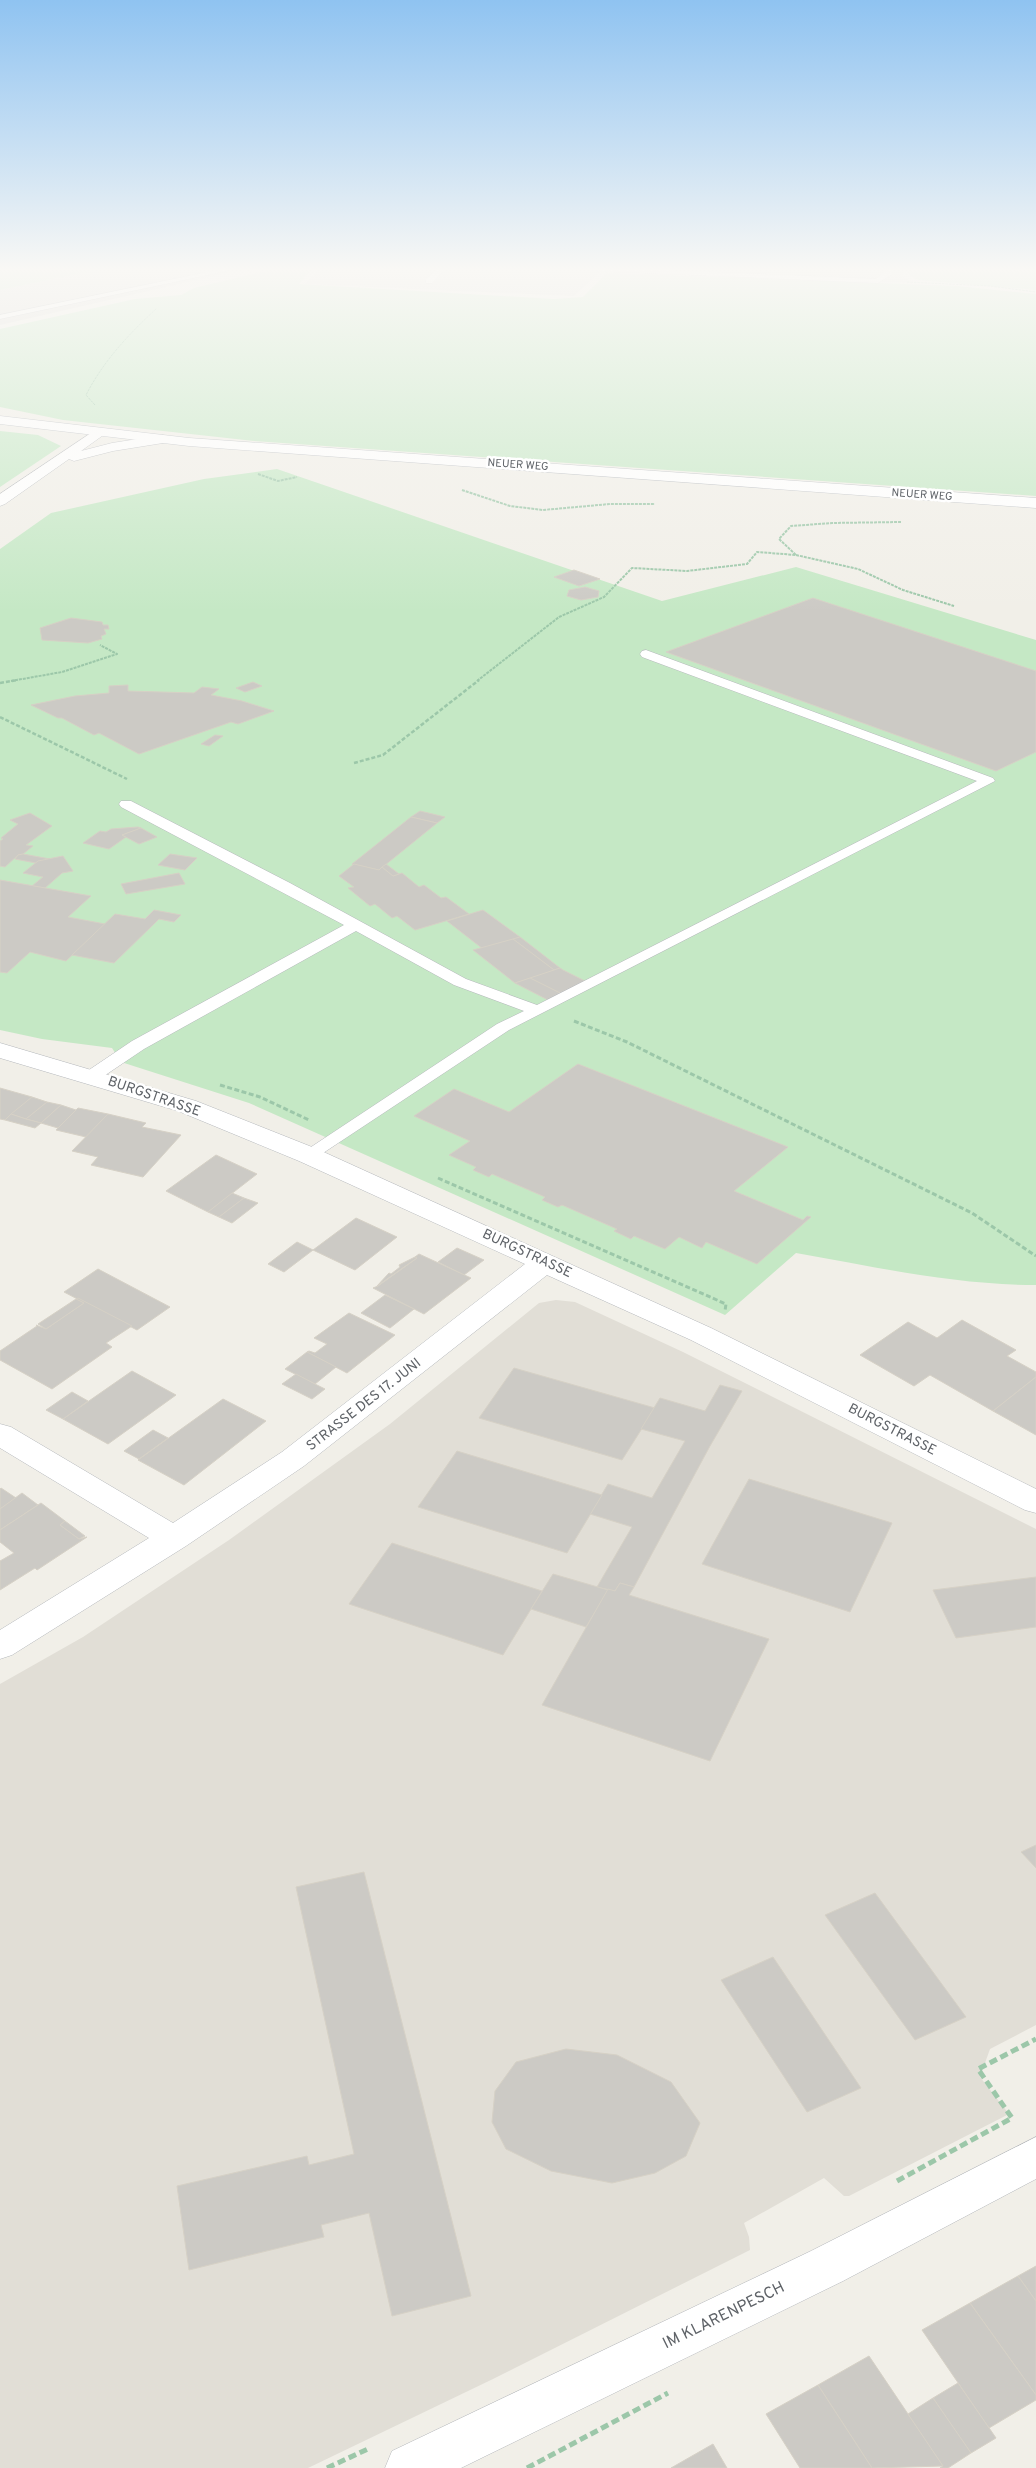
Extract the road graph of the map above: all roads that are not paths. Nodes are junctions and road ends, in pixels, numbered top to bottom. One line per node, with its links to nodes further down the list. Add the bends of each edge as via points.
1 (0, 420): 2 (street, NEUER WEG)
2 (97, 433): 3 (street, NEUER WEG); 4 (street)
3 (163, 439): 4 (street); 6 (street, NEUER WEG)
4 (60, 460): 5 (street)
5 (0, 501)
6 (1036, 503)
7 (646, 654): 10 (lane, via 988,781)
8 (126, 804): 9 (lane)
9 (355, 925): 10 (lane, via 460,982); 12 (lane, via 138,1045)
10 (538, 1011): 13 (lane, via 503,1027)
11 (0, 1050): 12 (street, BURGSTRASSE)
12 (92, 1076): 13 (street, BURGSTRASSE, via 187,1106)
13 (308, 1154): 14 (street, BURGSTRASSE)
14 (546, 1262): 16 (street, BURGSTRASSE, via 701,1334); 17 (street, STRASSE DES 17. JUNI, via 293,1459)
15 (0, 1434): 17 (street)
16 (1036, 1502)
17 (174, 1538): 18 (street, STRASSE DES 17. JUNI)
18 (0, 1646)
19 (1036, 2157): 20 (street, IM KLARENPESCH, via 827,2266)
20 (394, 2456)

